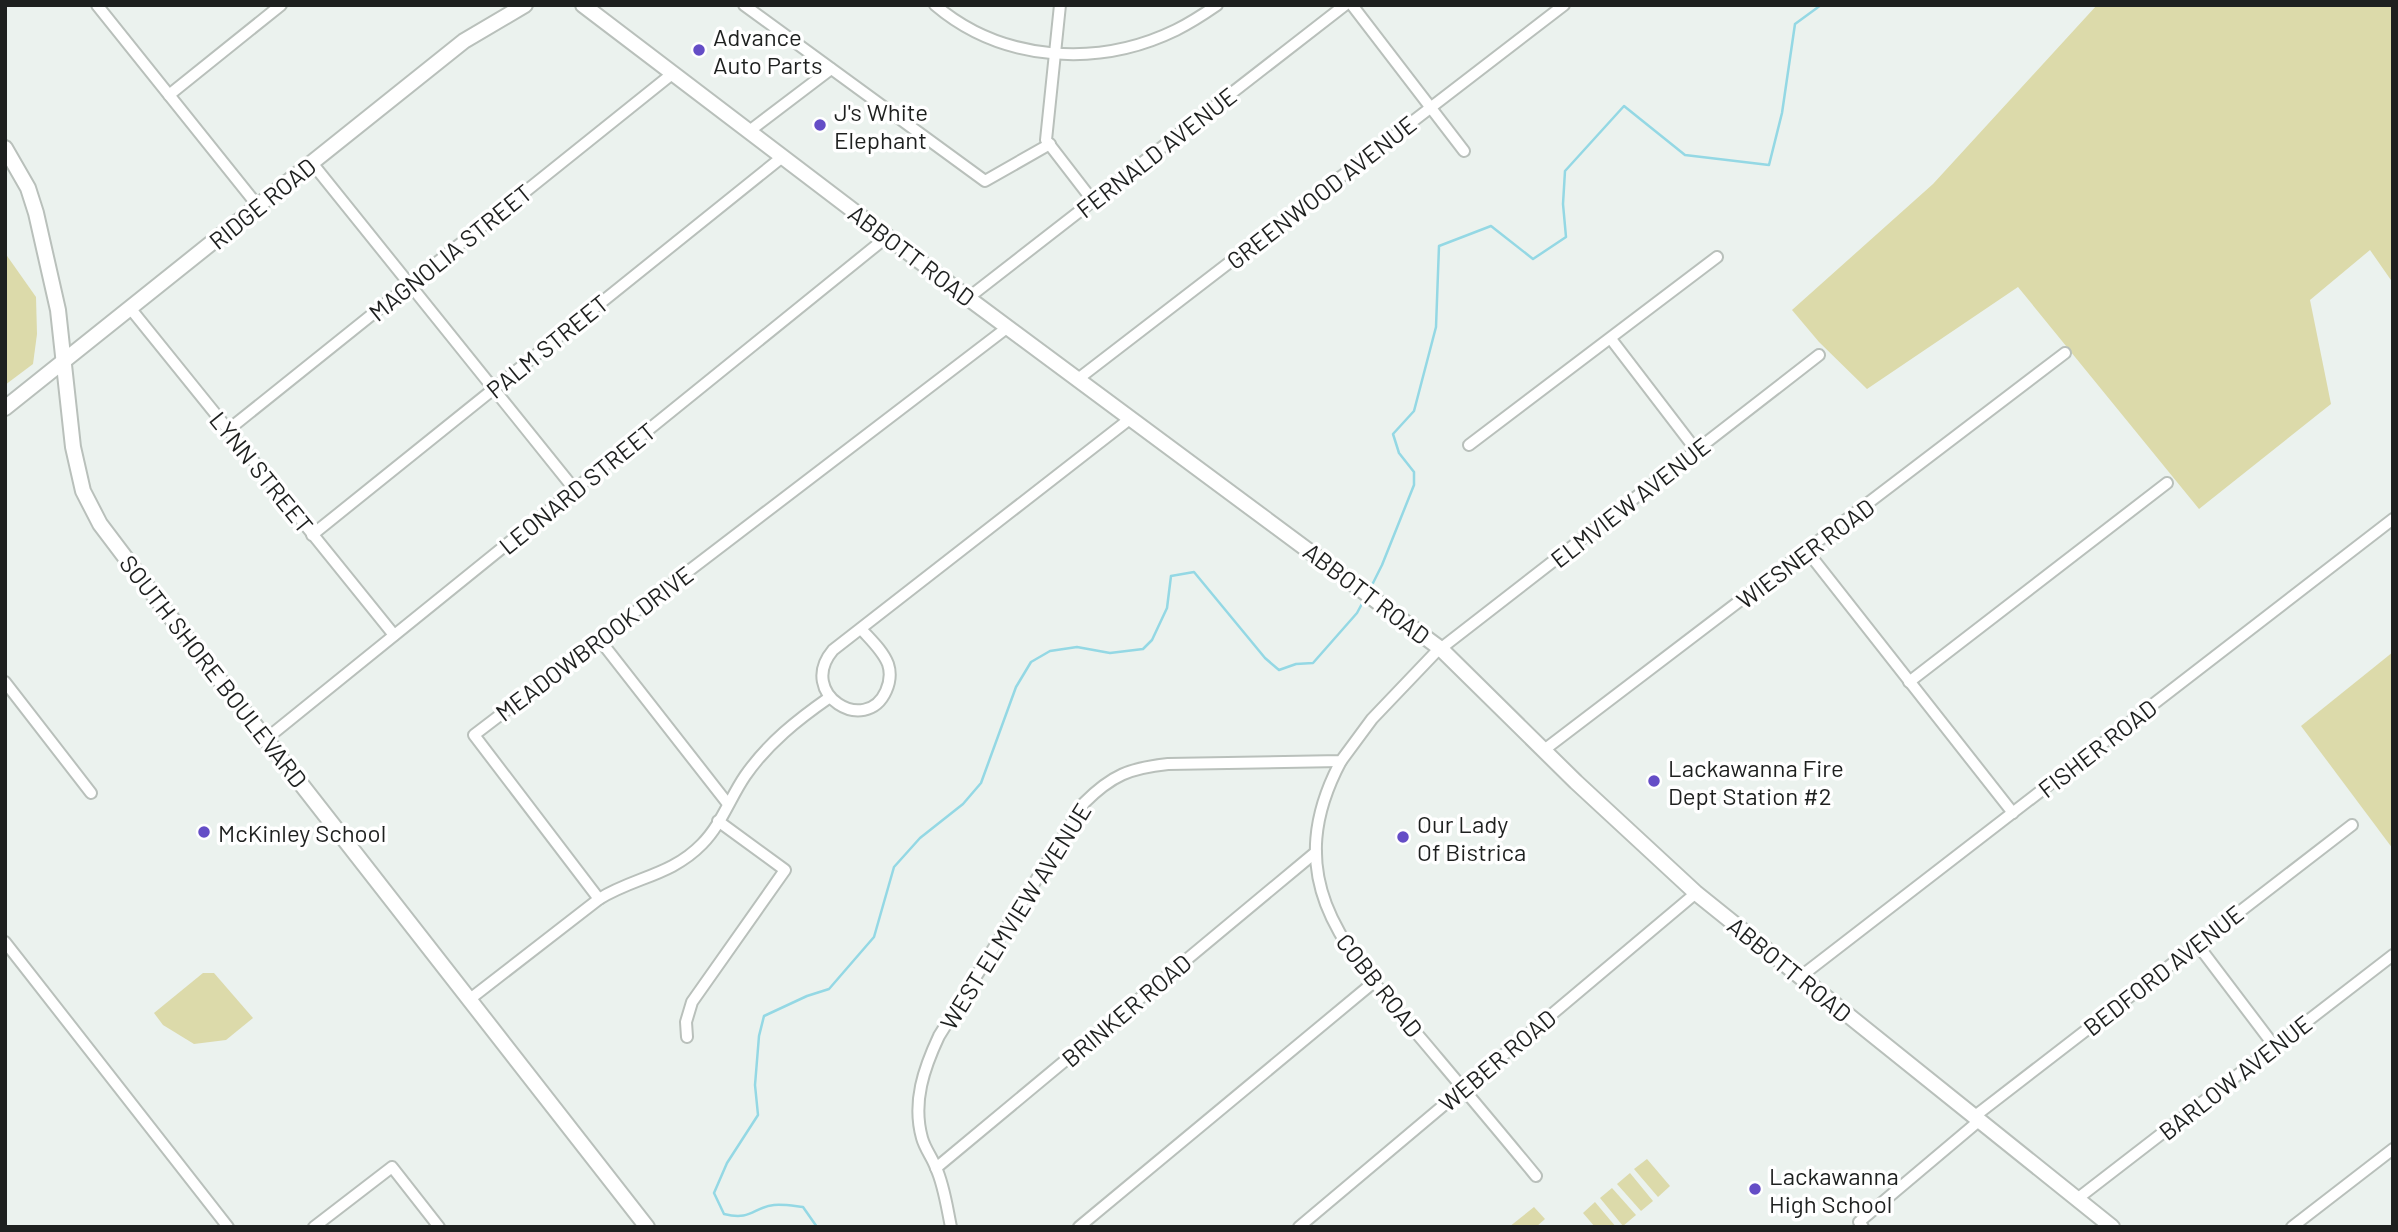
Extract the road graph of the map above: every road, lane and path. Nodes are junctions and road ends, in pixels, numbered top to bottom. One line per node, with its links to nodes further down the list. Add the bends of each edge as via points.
1 (97, 5): 15 (street)
2 (281, 5): 15 (street)
3 (525, 5): 22 (street, RIDGE ROAD, via 464,41)
4 (583, 5): 14 (street, ABBOTT ROAD)
5 (744, 5): 13 (street)
6 (935, 5): 12 (street, via 992,40)
7 (1060, 5): 12 (street)
8 (1217, 5): 12 (street, via 1178,30 1142,44 1090,54)
9 (1345, 5): 23 (street, FERNALD AVENUE)
10 (1352, 5): 16 (street)
11 (1564, 5): 16 (street, GREENWOOD AVENUE)
12 (1055, 54): 18 (street, via 1046,140)
13 (828, 67): 17 (street); 18 (street, via 985,181)
14 (672, 74): 17 (street, ABBOTT ROAD); 27 (street, MAGNOLIA STREET)
15 (169, 95): 24 (street)
16 (1431, 108): 20 (street); 35 (street, GREENWOOD AVENUE)
17 (748, 132): 21 (street, ABBOTT ROAD)
18 (1050, 144): 23 (street)
19 (5, 148): 34 (street, SOUTH SHORE BOULEVARD, via 28,188 36,213 58,310)
20 (1464, 151)
21 (781, 158): 25 (street, ABBOTT ROAD); 36 (street, PALM STREET)
22 (312, 163): 24 (street, RIDGE ROAD); 27 (street)
23 (1093, 201): 28 (street, FERNALD AVENUE)
24 (258, 206): 29 (street, RIDGE ROAD)
25 (888, 236): 28 (street, ABBOTT ROAD); 43 (street, LEONARD STREET)
26 (1717, 257): 31 (street)
27 (409, 285): 36 (street); 39 (street, MAGNOLIA STREET)
28 (968, 298): 30 (street, ABBOTT ROAD)
29 (130, 308): 34 (street, RIDGE ROAD); 39 (street, LYNN STREET)
30 (1008, 327): 35 (street, ABBOTT ROAD); 49 (street, MEADOWBROOK DRIVE)
31 (1611, 339): 40 (street); 41 (street)
32 (2065, 353): 46 (street, WIESNER ROAD)
33 (1819, 355): 41 (street, ELMVIEW AVENUE)
34 (64, 361): 37 (street, RIDGE ROAD); 54 (street, SOUTH SHORE BOULEVARD, via 73,447 90,508)
35 (1078, 379): 38 (street, ABBOTT ROAD)
36 (493, 389): 43 (street); 45 (street, PALM STREET)
37 (5, 408)
38 (1131, 418): 47 (street); 50 (street, ABBOTT ROAD)
39 (228, 430): 45 (street, LYNN STREET)
40 (1469, 445)
41 (1696, 450): 50 (street, ELMVIEW AVENUE)
42 (2166, 483): 51 (street)
43 (575, 490): 48 (street, LEONARD STREET)
44 (2393, 519): 59 (street, FISHER ROAD)
45 (312, 535): 48 (street, LYNN STREET)
46 (1807, 551): 51 (street); 55 (street, WIESNER ROAD)
47 (862, 630): 53 (street, via 828,656 822,675); 53 (street, via 888,664 885,694 872,706 853,710)
48 (394, 635): 54 (street, LEONARD STREET)
49 (599, 639): 58 (street); 64 (street, MEADOWBROOK DRIVE, via 474,735)
50 (1441, 649): 55 (street, ABBOTT ROAD); 56 (street, via 1372,719)
51 (1909, 681): 59 (street)
52 (5, 682): 57 (street)
53 (830, 696): 58 (street, via 777,737)
54 (267, 739): 70 (street, SOUTH SHORE BOULEVARD)
55 (1544, 750): 63 (street, ABBOTT ROAD)
56 (1340, 761): 62 (street, COBB ROAD, via 1321,809); 76 (street, WEST ELMVIEW AVENUE, via 1141,767 1114,777 1084,803 927,1060 919,1125)
57 (91, 793)
58 (728, 804): 60 (street)
59 (2013, 813): 68 (street, FISHER ROAD)
60 (718, 821): 64 (street, via 702,844 675,865); 71 (street, via 785,870 692,1002)
61 (2352, 825): 66 (street, BEDFORD AVENUE)
62 (1316, 852): 69 (street, COBB ROAD, via 1320,886 1335,928); 76 (street, BRINKER ROAD)
63 (1696, 893): 68 (street, ABBOTT ROAD); 73 (street, WEBER ROAD)
64 (599, 898): 70 (street)
65 (5, 942): 80 (street)
66 (2197, 944): 72 (street); 74 (street, BEDFORD AVENUE)
67 (2393, 955): 72 (street, BARLOW AVENUE)
68 (1800, 976): 74 (street, ABBOTT ROAD)
69 (1374, 982): 73 (street, COBB ROAD); 85 (street)
70 (470, 999): 83 (street, SOUTH SHORE BOULEVARD)
71 (687, 1037)
72 (2275, 1048): 78 (street, BARLOW AVENUE)
73 (1463, 1088): 77 (street, COBB ROAD); 86 (street, WEBER ROAD)
74 (1977, 1118): 78 (street, ABBOTT ROAD); 79 (street, BEDFORD AVENUE)
75 (2393, 1149): 88 (street)
76 (936, 1168): 84 (street, WEST ELMVIEW AVENUE)
77 (1536, 1176)
78 (2077, 1199): 87 (street, ABBOTT ROAD)
79 (1861, 1224)
80 (228, 1227)
81 (314, 1227): 82 (street, via 392,1167)
82 (439, 1227)
83 (647, 1227)
84 (951, 1227)
85 (1079, 1227)
86 (1299, 1227)
87 (2112, 1227)
88 (2292, 1227)

